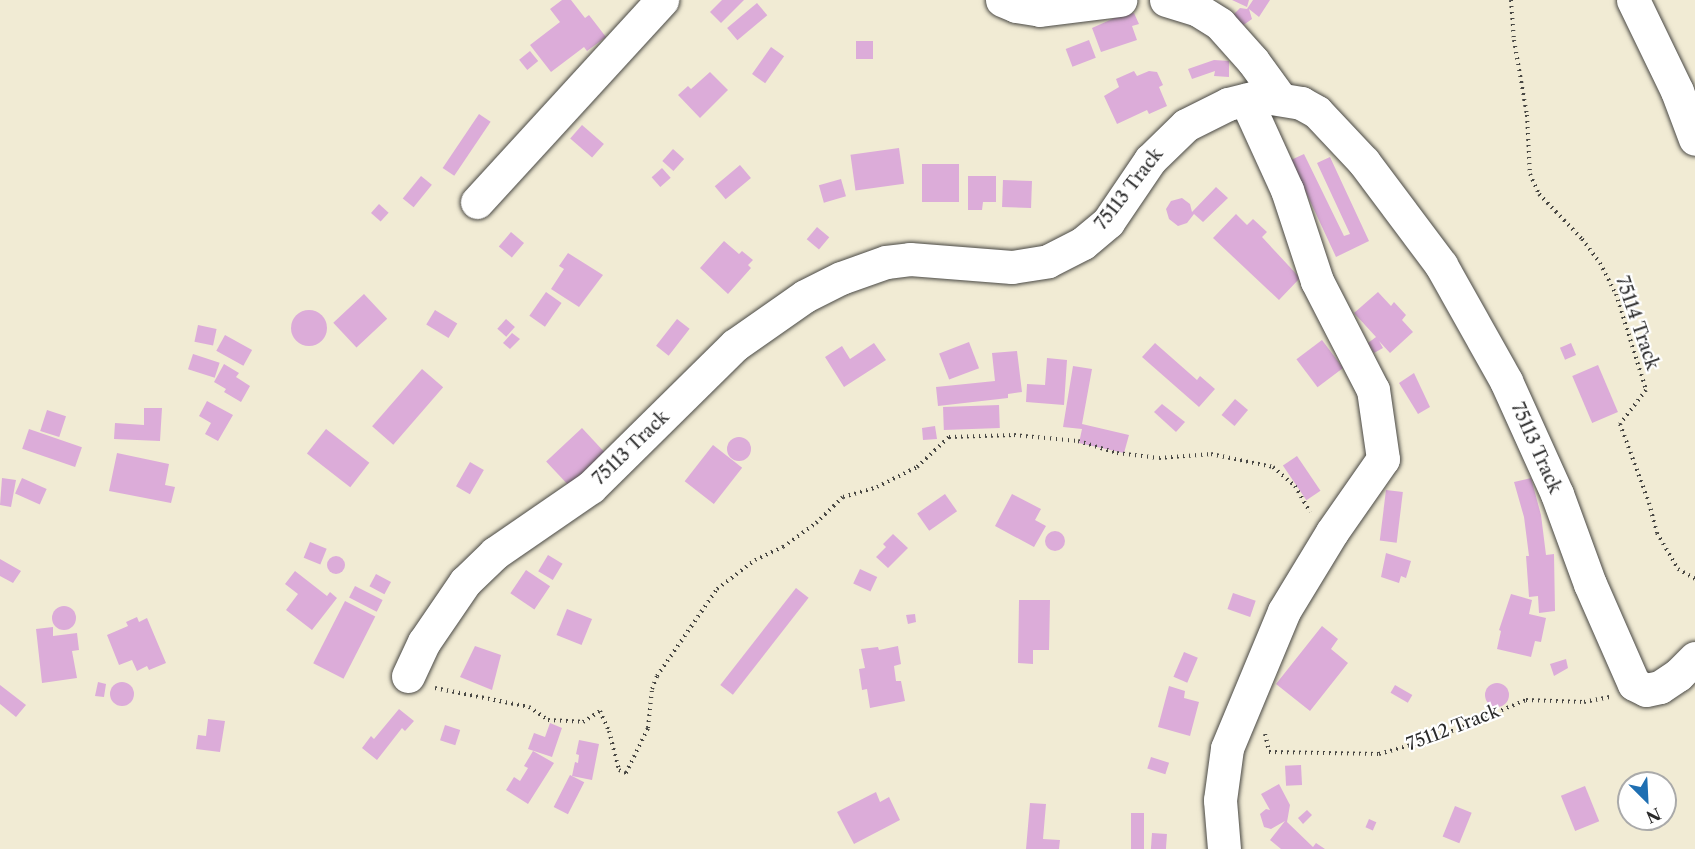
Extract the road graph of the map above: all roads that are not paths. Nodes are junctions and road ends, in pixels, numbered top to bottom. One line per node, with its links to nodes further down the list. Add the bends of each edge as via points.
1 (662, 0): 9 (street)
2 (1002, 0): 3 (street, via 1040,10)
3 (1120, 0)
4 (1166, 0): 6 (street, via 1198,10 1220,24)
5 (1633, 0): 8 (street, via 1677,91)
6 (1280, 98): 7 (street, 75113 Track, via 1259,96); 10 (street, 75113 Track, via 1317,112 1364,162 1441,265 1506,381 1557,494 1590,584 1634,684 1646,690 1659,687)
7 (1246, 100): 11 (street, 75113 Track, via 1228,104 1186,125 1150,160 1107,222 1083,243 1048,261 1012,267 910,259 886,262 805,296 735,345 591,487 495,553 472,575 424,642); 12 (street, via 1287,190 1317,281 1373,390 1383,459 1284,610 1227,748 1220,800)
8 (1695, 139)
9 (477, 202)
10 (1695, 658)
11 (408, 676)
12 (1224, 849)

